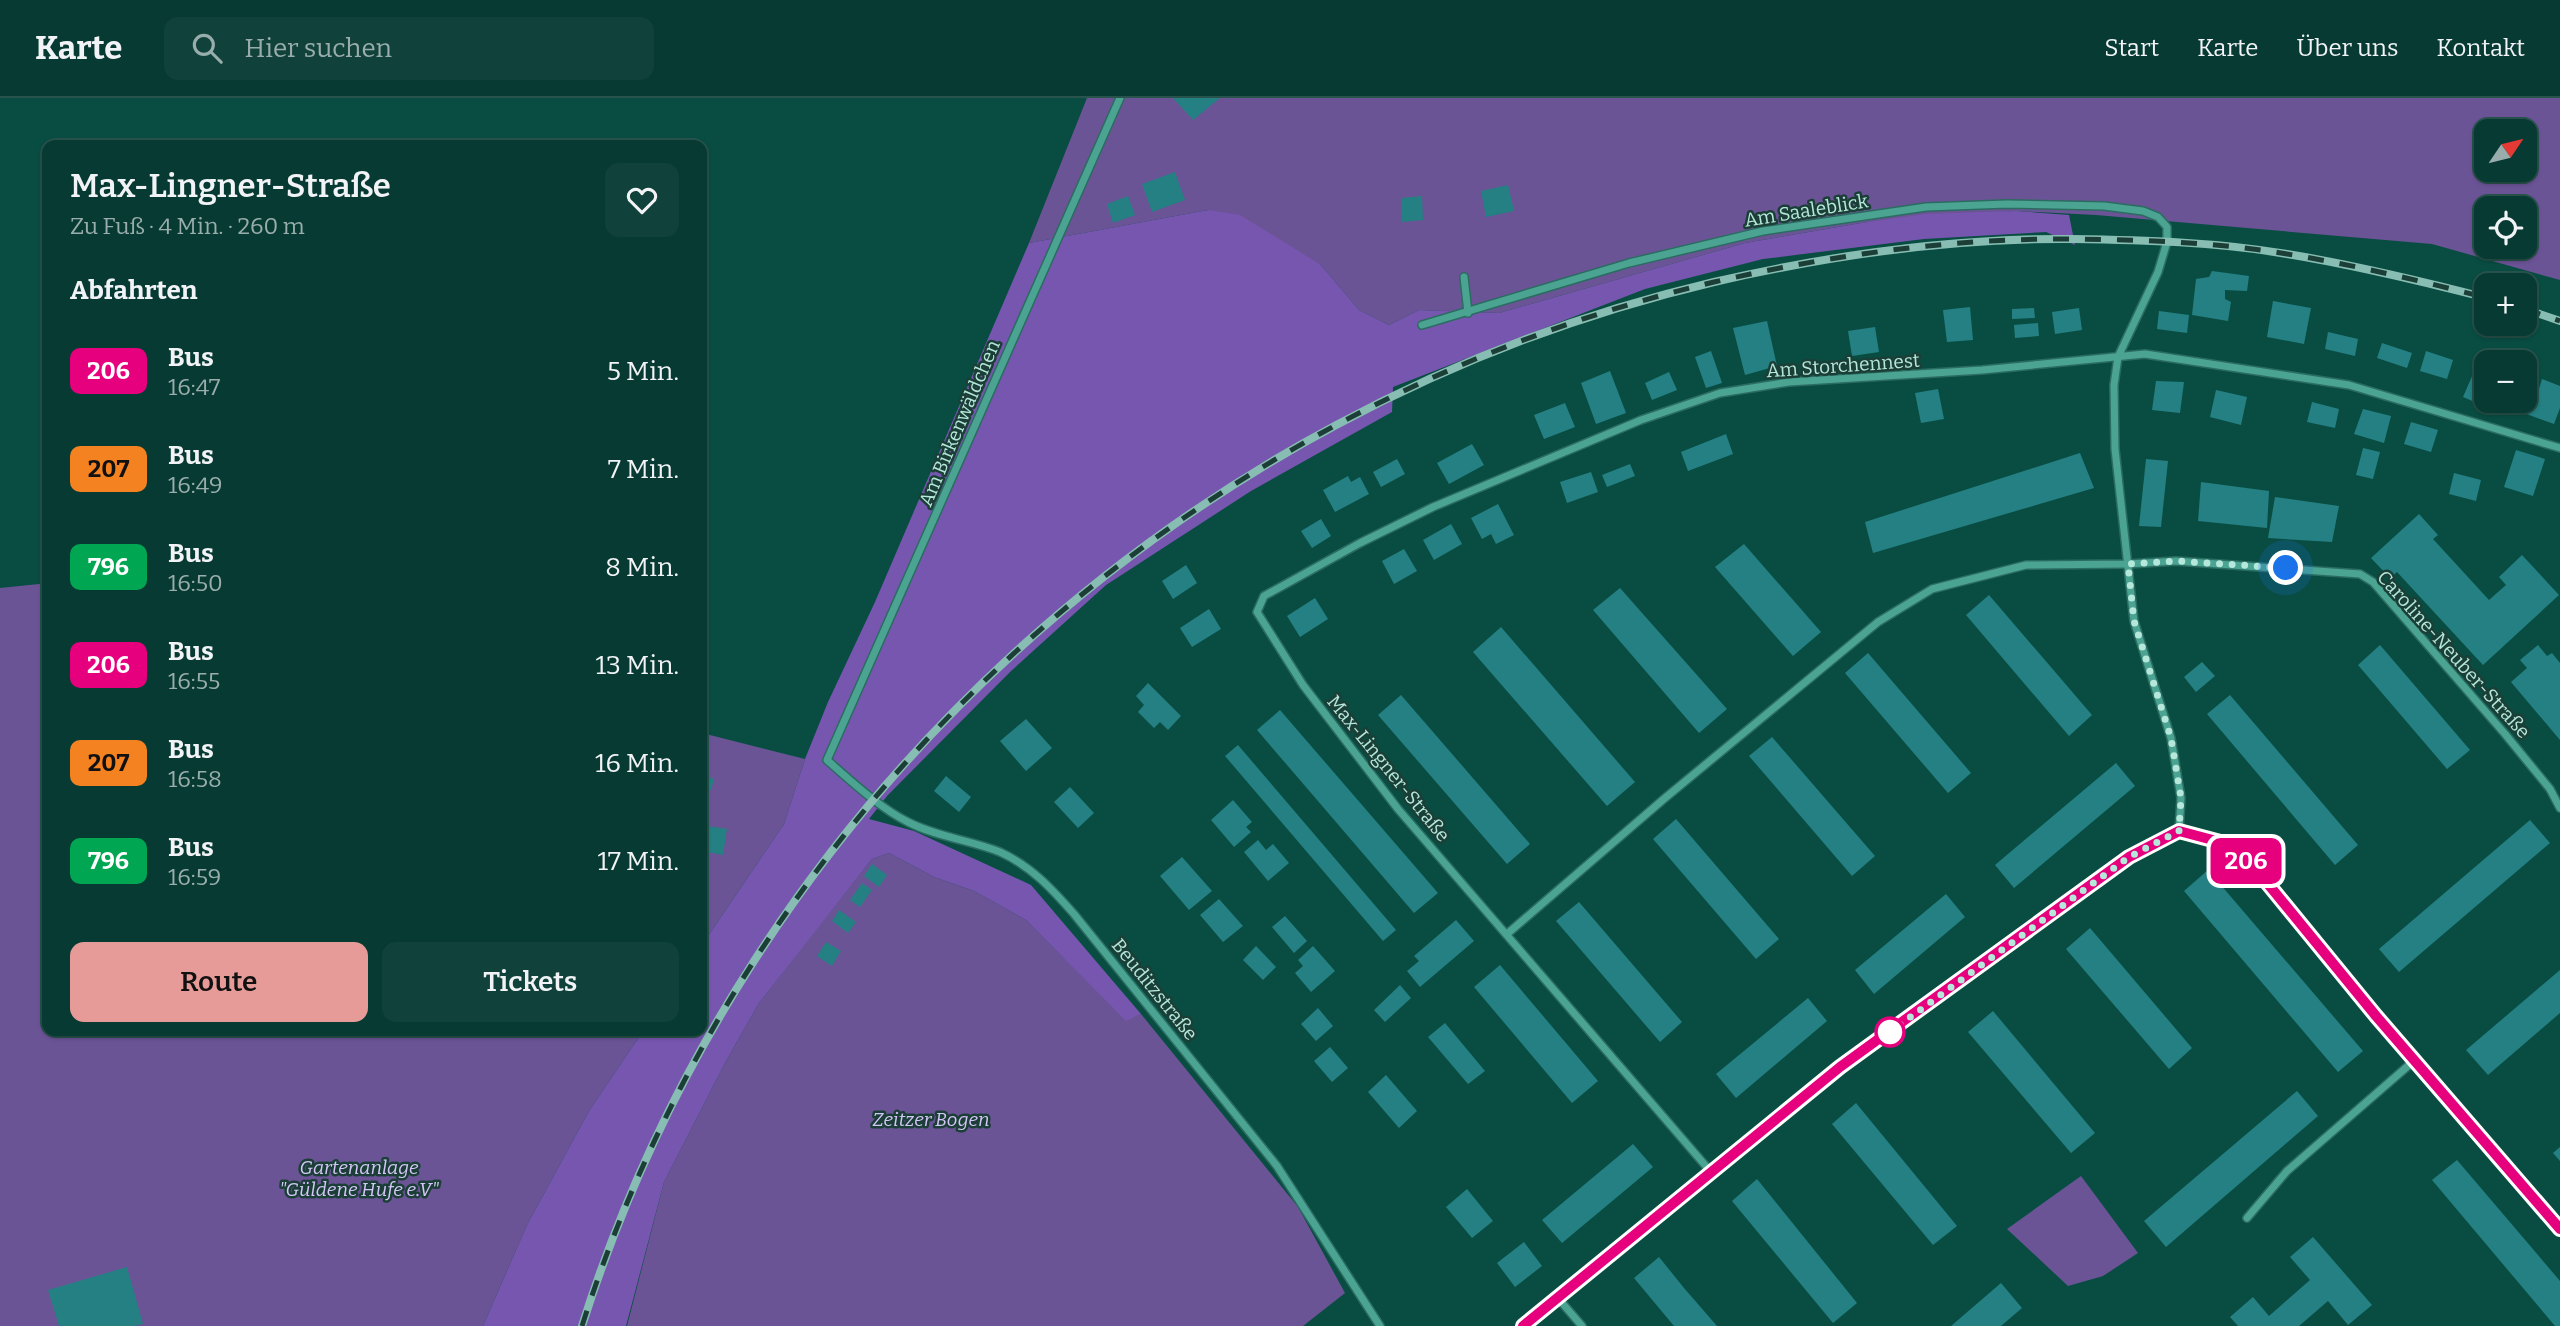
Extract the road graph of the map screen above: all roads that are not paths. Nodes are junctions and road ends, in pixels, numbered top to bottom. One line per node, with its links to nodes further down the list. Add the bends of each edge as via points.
1 (1120, 98): 9 (street, Am Birkenwäldchen)
2 (1464, 277): 3 (street)
3 (1468, 313): 4 (street, Am Saaleblick); 5 (street, Am Saaleblick, via 1629,263 1763,231 1926,206 2104,206 2143,211 2167,227 2164,255)
4 (1422, 326)
5 (2118, 357): 6 (street, Am Storchennest, via 2146,354 2349,385); 7 (street, via 2115,449); 8 (street, Am Storchennest, via 1789,382 1720,393 1641,420 1433,508 1264,596 1257,612)
6 (2560, 448)
7 (2128, 564): 10 (street, Caroline-Neuber-Straße, via 2176,561 2360,574 2373,582 2505,734); 11 (street, via 2134,621 2171,738 2181,798); 12 (street, via 2026,565 1932,589 1878,622)
8 (1303, 685): 12 (street, Max-Lingner-Straße, via 1398,809)
9 (827, 760): 18 (street, Beuditzstraße, via 906,822 1000,853 1040,877 1277,1166)
10 (2560, 808)
11 (2179, 831): 13 (street, via 2224,843 2255,868); 14 (street, via 2129,857 1840,1067)
12 (1507, 934): 14 (street, Max-Lingner-Straße)
13 (2416, 1059): 15 (street, via 2287,1171); 16 (street)
14 (1711, 1172): 17 (street)
15 (2247, 1218)
16 (2560, 1229)
17 (1557, 1297): 19 (street); 20 (street)
18 (1380, 1326)
19 (1523, 1326)
20 (1582, 1326)

